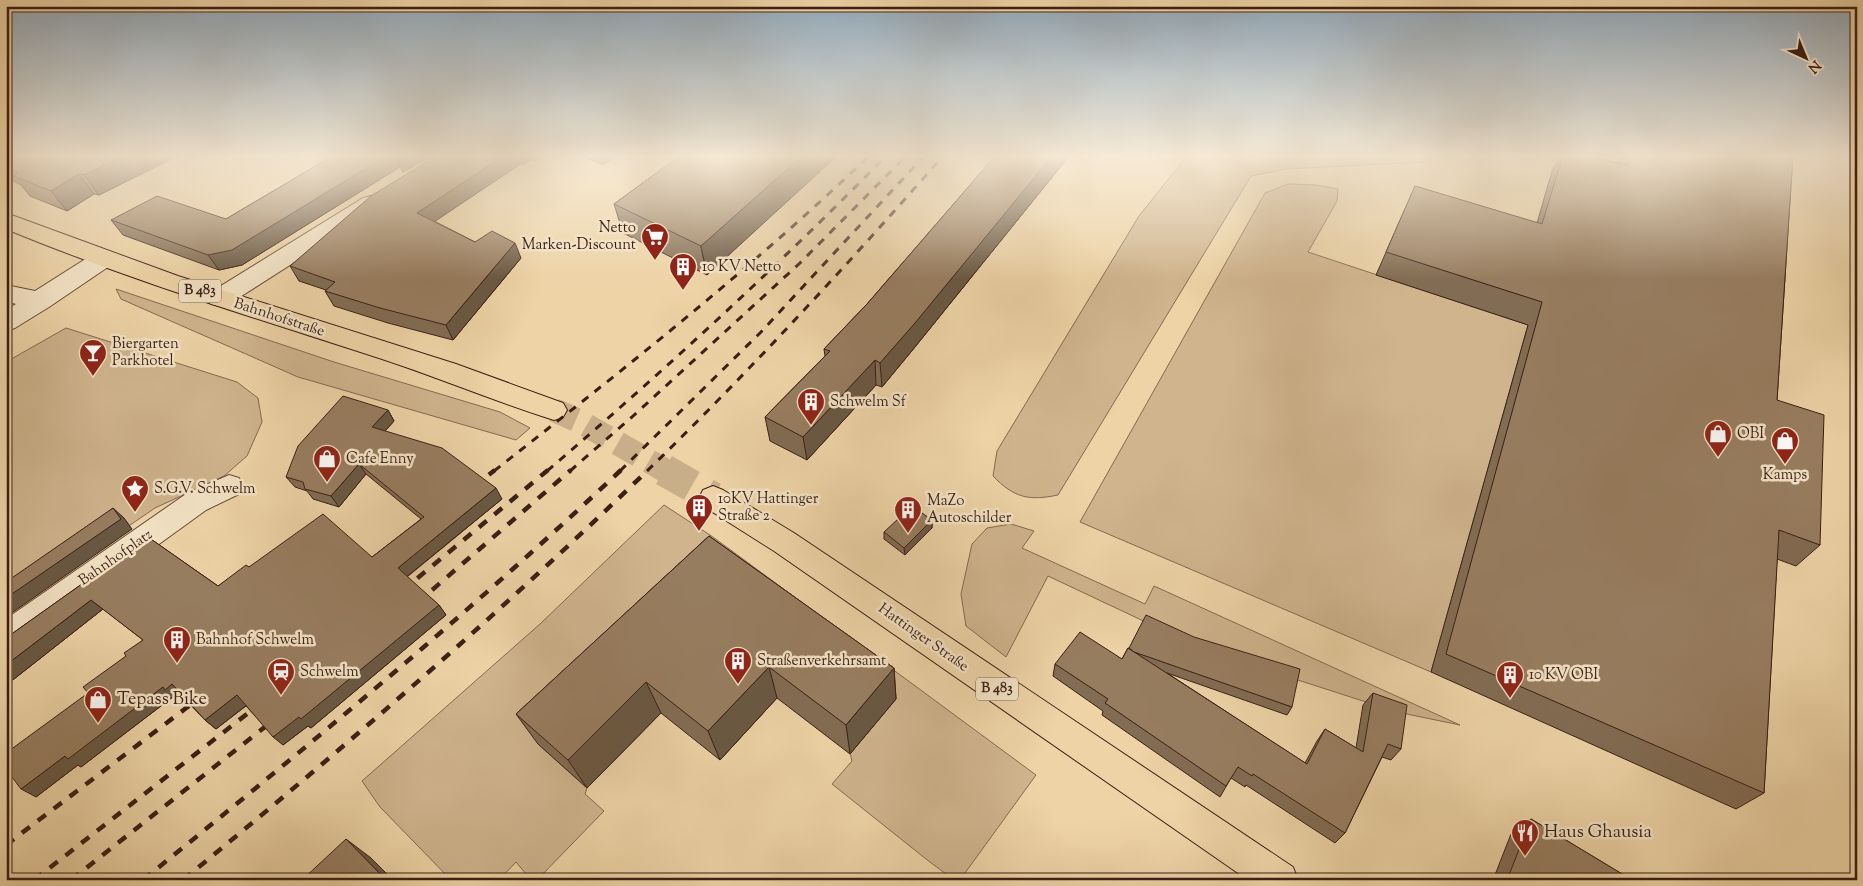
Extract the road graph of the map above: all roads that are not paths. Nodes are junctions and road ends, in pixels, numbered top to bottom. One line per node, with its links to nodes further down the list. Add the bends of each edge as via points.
1 (383, 196): 5 (street)
2 (6, 220): 3 (main road, Bahnhofstraße / B 483)
3 (103, 259): 5 (main road, Bahnhofstraße / B 483); 6 (street)
4 (6, 293): 6 (street)
5 (220, 298): 8 (main road, Bahnhofstraße / B 483, via 447,371)
6 (40, 301): 7 (street)
7 (6, 322)
8 (554, 410)
9 (229, 486): 11 (street, Bahnhofplatz, via 189,507)
10 (713, 498): 12 (main road, Hattinger Straße / B 483, via 784,542)
11 (6, 637)
12 (1280, 880)

